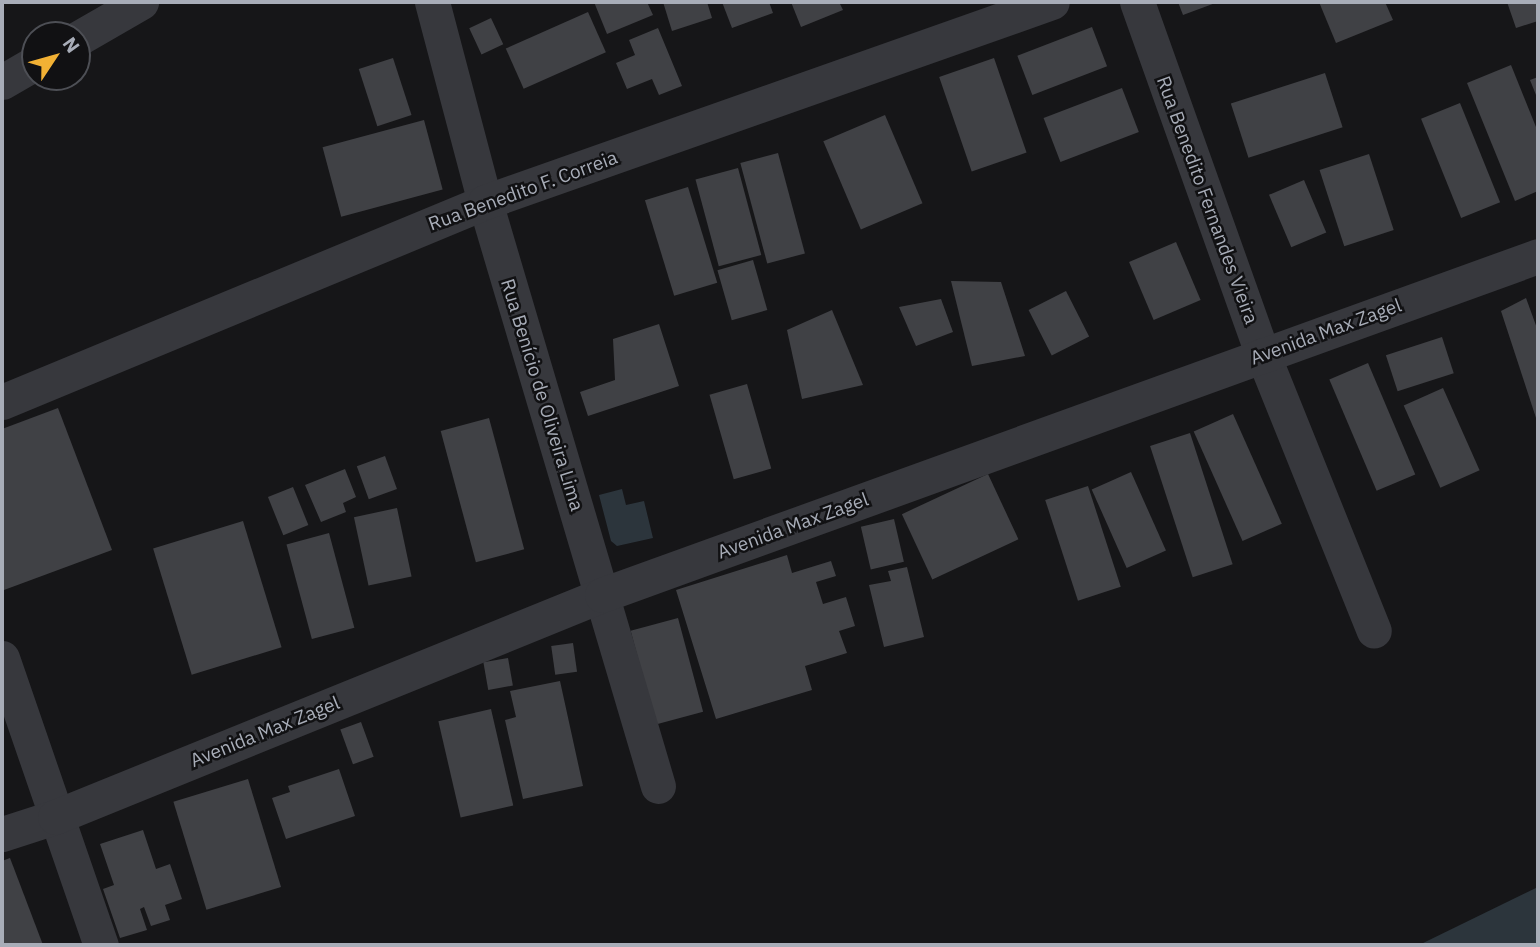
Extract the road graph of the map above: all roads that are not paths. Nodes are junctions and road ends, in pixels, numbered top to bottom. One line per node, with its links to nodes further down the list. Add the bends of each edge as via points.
1 (141, 2): 5 (street)
2 (432, 2): 8 (street, Rua Benício de Oliveira Lima)
3 (1052, 2): 8 (street, Rua Benedito F. Correia)
4 (1137, 2): 10 (street, Rua Benedito Fernandes Vieira)
5 (91, 31)
6 (21, 71): 7 (street)
7 (2, 82)
8 (485, 202): 11 (street, Rua Benedito F. Correia); 12 (street, Rua Benício de Oliveira Lima)
9 (1538, 256): 10 (street, Avenida Max Zagel)
10 (1263, 355): 12 (street, Avenida Max Zagel); 13 (street, Rua Benedito Fernandes Vieira)
11 (2, 402)
12 (602, 595): 15 (street, Rua Benício de Oliveira Lima); 16 (street, Avenida Max Zagel)
13 (1374, 631)
14 (2, 658): 16 (street)
15 (658, 786)
16 (55, 817): 17 (street, Avenida Max Zagel); 18 (street)
17 (2, 834)
18 (101, 945)

